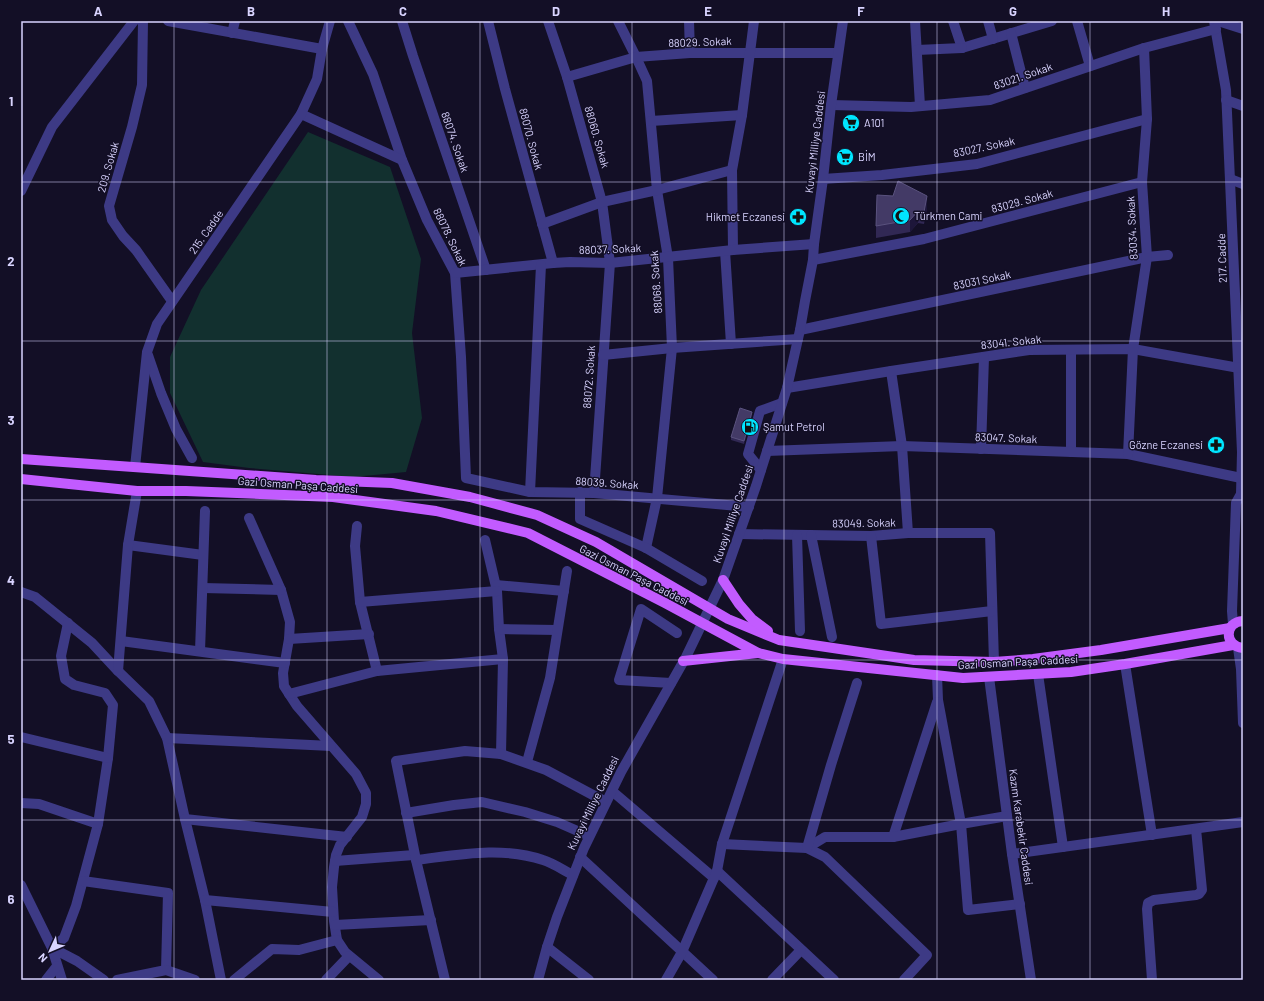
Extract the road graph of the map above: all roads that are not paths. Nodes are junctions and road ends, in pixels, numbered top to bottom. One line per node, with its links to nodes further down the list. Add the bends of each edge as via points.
1 (134, 21): 50 (street, via 52,127)
2 (143, 21): 65 (street, 209. Sokak, via 142,85 109,206 112,220)
3 (168, 21): 21 (street)
4 (235, 21): 21 (street)
5 (330, 21): 26 (street, 215. Cadde)
6 (348, 21): 43 (street, 88078. Sokak, via 373,74)
7 (402, 21): 63 (street, 88074. Sokak)
8 (488, 21): 52 (street, 88070. Sokak)
9 (548, 21): 33 (street, 88060. Sokak)
10 (618, 21): 31 (street, 88068. Sokak)
11 (689, 21): 30 (street)
12 (754, 21): 28 (street)
13 (843, 21): 29 (street, Kuvayi Milliye Caddesi)
14 (916, 21): 27 (street)
15 (953, 21): 24 (street)
16 (988, 21): 23 (street)
17 (1052, 21): 22 (street)
18 (1077, 21): 32 (street)
19 (1216, 24): 20 (street); 25 (street, 83021. Sokak); 35 (street, 217. Cadde)
20 (1243, 29)
21 (232, 33): 26 (street)
22 (1011, 33): 23 (street); 34 (street)
23 (993, 38): 24 (street)
24 (962, 48): 27 (street)
25 (1144, 48): 32 (street, 83021. Sokak); 41 (street, 83034. Sokak)
26 (322, 49): 39 (street, 215. Cadde, via 317,79)
27 (917, 50): 37 (street)
28 (750, 52): 29 (street, 88029. Sokak); 30 (street, 88029. Sokak); 40 (street)
29 (838, 52): 36 (street, Kuvayi Milliye Caddesi)
30 (690, 53): 31 (street, 88029. Sokak)
31 (636, 57): 33 (street, 88029. Sokak); 42 (street, 88068. Sokak, via 647,81)
32 (1090, 66): 34 (street, 83021. Sokak)
33 (567, 77): 51 (street, 88060. Sokak)
34 (1025, 88): 37 (street, 83021. Sokak, via 990,100)
35 (1226, 100): 38 (street); 46 (street, 217. Cadde)
36 (831, 105): 37 (street, 83021. Sokak); 45 (street, Kuvayi Milliye Caddesi)
37 (920, 106)
38 (1243, 106)
39 (301, 114): 43 (street); 65 (street, 215. Cadde)
40 (742, 115): 42 (street); 44 (street)
41 (1147, 119): 45 (street, 83027. Sokak, via 977,164); 47 (street, 83034. Sokak)
42 (651, 121): 49 (street, 88068. Sokak)
43 (402, 160): 64 (street, 88078. Sokak, via 427,220)
44 (732, 170): 49 (street); 54 (street)
45 (823, 179): 53 (street, Kuvayi Milliye Caddesi)
46 (1230, 179): 48 (street); 62 (street, 217. Cadde)
47 (1142, 182): 56 (street, 83034. Sokak); 58 (street, 83029. Sokak, via 924,239)
48 (1243, 184)
49 (657, 190): 51 (street); 57 (street, 88068. Sokak)
50 (21, 191)
51 (602, 202): 52 (street); 60 (street, 88060. Sokak)
52 (542, 224): 59 (street, 88070. Sokak)
53 (814, 244): 54 (street, 88037. Sokak); 58 (street, Kuvayi Milliye Caddesi)
54 (729, 251): 57 (street, 88037. Sokak); 68 (street)
55 (1168, 255): 56 (street, 83031 Sokak)
56 (1147, 257): 66 (street, 83031 Sokak); 70 (street, 83034. Sokak)
57 (668, 258): 60 (street, 88037. Sokak); 69 (street, 88068. Sokak)
58 (813, 260): 66 (street, Kuvayi Milliye Caddesi)
59 (554, 263): 60 (street, 88037. Sokak); 61 (street, 88037. Sokak)
60 (610, 263): 73 (street, 88072. Sokak)
61 (541, 264): 63 (street, 88037. Sokak); 93 (street)
62 (1239, 265): 67 (street, 217. Cadde)
63 (486, 270): 64 (street, 88037. Sokak)
64 (455, 273): 89 (street, 88078. Sokak)
65 (172, 301): 72 (street, 215. Cadde, via 157,324)
66 (799, 334): 68 (street, 83031 Sokak); 77 (street, Kuvayi Milliye Caddesi)
67 (1240, 343): 75 (street, 217. Cadde)
68 (731, 344): 69 (street, 83031 Sokak)
69 (672, 348): 73 (street, 83031 Sokak); 97 (street, 88068. Sokak)
70 (1133, 349): 71 (street, 83041. Sokak); 75 (street, 83041. Sokak); 84 (street, 83034. Sokak)
71 (1071, 350): 74 (street, 83041. Sokak, via 1029,350); 83 (street)
72 (147, 352): 85 (street, via 176,429); 87 (street, 215. Cadde)
73 (603, 355): 95 (street, 88072. Sokak)
74 (984, 357): 76 (street, 83041. Sokak); 81 (street)
75 (1239, 368): 79 (street, 217. Cadde)
76 (891, 371): 77 (street, 83041. Sokak); 80 (street)
77 (787, 388): 78 (street, Kuvayi Milliye Caddesi)
78 (782, 403): 82 (street, Kuvayi Milliye Caddesi); 88 (street, via 760,412 748,454)
79 (1242, 416): 90 (street, 217. Cadde)
80 (902, 446): 81 (street, 83047. Sokak); 82 (street, 83047. Sokak); 102 (street)
81 (981, 449): 83 (street, 83047. Sokak)
82 (767, 451): 88 (street, Kuvayi Milliye Caddesi)
83 (1071, 452): 84 (street, 83047. Sokak)
84 (1128, 454): 90 (street, 83047. Sokak)
85 (192, 458)
86 (21, 459): 87 (main road, Gazi Osman Paşa Caddesi)
87 (135, 467): 120 (main road, Gazi Osman Paşa Caddesi, via 392,483 470,497 537,515 596,542)
88 (761, 470): 98 (street, Kuvayi Milliye Caddesi)
89 (466, 478): 93 (street, 88039. Sokak)
90 (1241, 478): 96 (street, 217. Cadde)
91 (21, 479): 92 (main road, Gazi Osman Paşa Caddesi)
92 (137, 491): 108 (street); 123 (main road, Gazi Osman Paşa Caddesi, via 333,497 444,513 528,533)
93 (530, 492): 94 (street, 88039. Sokak)
94 (580, 492): 95 (street, 88039. Sokak); 109 (street, via 580,519)
95 (594, 493): 97 (street, 88039. Sokak)
96 (1242, 496): 124 (street, 217. Cadde, via 1236,503 1232,611)
97 (657, 498): 98 (street, 88039. Sokak); 109 (street, 88068. Sokak)
98 (749, 507): 103 (street, Kuvayi Milliye Caddesi)
99 (205, 511): 110 (street)
100 (249, 518): 116 (street)
101 (357, 526): 119 (street, via 355,546)
102 (908, 533): 106 (street, 83049. Sokak); 121 (street, 83049. Sokak, via 990,533)
103 (739, 534): 104 (street, 83049. Sokak); 112 (street, Kuvayi Milliye Caddesi)
104 (797, 535): 105 (street, 83049. Sokak); 127 (street)
105 (811, 535): 106 (street, 83049. Sokak); 130 (street)
106 (871, 536): 121 (street, via 881,624)
107 (485, 540): 115 (street)
108 (128, 545): 110 (street); 133 (street)
109 (646, 548): 113 (street)
110 (203, 555): 114 (street)
111 (567, 571): 117 (street)
112 (723, 580): 120 (street, Kuvayi Milliye Caddesi); 132 (main road, via 752,619)
113 (702, 581)
114 (203, 588): 116 (street); 135 (street)
115 (496, 588): 117 (street); 119 (street); 125 (street)
116 (281, 590): 131 (street, via 290,622)
117 (564, 591): 126 (street)
118 (21, 592): 122 (street, via 35,597)
119 (360, 602): 129 (street)
120 (710, 607): 123 (street, Kuvayi Milliye Caddesi); 132 (main road, Gazi Osman Paşa Caddesi, via 728,619)
121 (992, 611): 140 (street)
122 (68, 623): 143 (street, via 92,642); 157 (street, via 61,656 64,679 74,685 105,693 113,706)
123 (702, 623): 136 (main road, Gazi Osman Paşa Caddesi); 139 (street, Kuvayi Milliye Caddesi)
124 (1235, 624): 134 (main road, via 1228,634 1229,640); 140 (main road, Gazi Osman Paşa Caddesi, via 1101,650)
125 (499, 629): 126 (street); 137 (street)
126 (557, 630): 158 (street, via 550,678)
127 (800, 631)
128 (677, 633): 148 (street, via 641,609 619,680)
129 (368, 634): 131 (street); 144 (street)
130 (832, 637)
131 (289, 639): 141 (street)
132 (778, 640): 140 (main road, Gazi Osman Paşa Caddesi, via 914,660)
133 (121, 641): 135 (street); 143 (street)
134 (1238, 647): 142 (main road, Gazi Osman Paşa Caddesi); 152 (street)
135 (200, 651): 141 (street)
136 (758, 653): 138 (main road, Gazi Osman Paşa Caddesi); 139 (main road)
137 (503, 659): 144 (street); 156 (street)
138 (783, 659): 146 (main road, Gazi Osman Paşa Caddesi); 173 (street)
139 (683, 661): 148 (street, Kuvayi Milliye Caddesi)
140 (994, 662)
141 (285, 663): 150 (street, via 284,686)
142 (1125, 664): 145 (main road, Gazi Osman Paşa Caddesi); 169 (street)
143 (118, 671): 154 (street, via 149,701)
144 (377, 671): 150 (street)
145 (1038, 674): 147 (main road, Gazi Osman Paşa Caddesi); 174 (street)
146 (937, 675): 147 (main road, Gazi Osman Paşa Caddesi); 151 (street)
147 (989, 677): 163 (street, Kazım Karabekir Caddesi)
148 (671, 683): 159 (street, Kuvayi Milliye Caddesi)
149 (857, 683): 175 (street)
150 (289, 694): 155 (street)
151 (938, 700): 167 (street); 172 (street)
152 (1243, 724)
153 (21, 737): 157 (street)
154 (167, 738): 155 (street); 164 (street)
155 (331, 746): 171 (street, via 356,774 366,793 362,817)
156 (501, 754): 158 (street); 162 (street, via 465,751 396,761)
157 (108, 758): 166 (street)
158 (526, 762): 160 (street, via 559,776)
159 (612, 791): 160 (street, Kuvayi Milliye Caddesi); 180 (street)
160 (606, 802): 170 (street, Kuvayi Milliye Caddesi)
161 (21, 803): 166 (street, via 39,804)
162 (406, 814): 170 (street, via 482,802 557,822); 178 (street)
163 (1007, 816): 167 (street); 176 (street, Kazım Karabekir Caddesi)
164 (186, 819): 171 (street); 184 (street)
165 (1243, 822): 168 (street)
166 (98, 824): 182 (street)
167 (961, 824): 172 (street); 185 (street, via 968,910)
168 (1196, 829): 169 (street); 215 (street, via 1202,890 1200,894 1148,903)
169 (1152, 835): 174 (street)
170 (589, 836): 177 (street, Kuvayi Milliye Caddesi)
171 (347, 837): 179 (street, via 340,845)
172 (892, 837): 175 (street, via 825,837)
173 (722, 844): 175 (street); 180 (street)
174 (1063, 847): 176 (street)
175 (807, 848): 213 (street, via 825,857 927,955)
176 (1012, 854): 185 (street, Kazım Karabekir Caddesi)
177 (580, 857): 181 (street, Kuvayi Milliye Caddesi); 193 (street)
178 (415, 858): 179 (street); 181 (street, via 480,852 515,853 544,860); 187 (street)
179 (335, 861): 186 (street)
180 (715, 874): 192 (street); 193 (street)
181 (573, 875): 190 (street, Kuvayi Milliye Caddesi)
182 (83, 881): 191 (street, via 64,938); 196 (street, via 168,893)
183 (21, 884): 191 (street)
184 (206, 900): 186 (street); 202 (street)
185 (1020, 904): 214 (street, Kazım Karabekir Caddesi)
186 (333, 912): 188 (street)
187 (431, 920): 188 (street); 206 (street)
188 (334, 926): 189 (street)
189 (337, 940): 194 (street); 203 (street, via 299,950 272,949)
190 (547, 947): 207 (street, Kuvayi Milliye Caddesi); 208 (street)
191 (52, 948): 195 (street); 199 (street, via 77,961)
192 (801, 950): 211 (street); 212 (street)
193 (682, 952): 209 (street); 210 (street)
194 (349, 956): 204 (street); 205 (street)
195 (57, 966): 197 (street); 198 (street)
196 (166, 970): 200 (street); 201 (street)
197 (46, 980)
198 (62, 980)
199 (104, 980)
200 (117, 980)
201 (195, 980)
202 (220, 980)
203 (234, 980)
204 (326, 980)
205 (379, 980)
206 (445, 980)
207 (538, 980)
208 (589, 980)
209 (666, 980)
210 (713, 980)
211 (772, 980)
212 (834, 980)
213 (904, 980)
214 (1031, 980)
215 (1152, 980)

